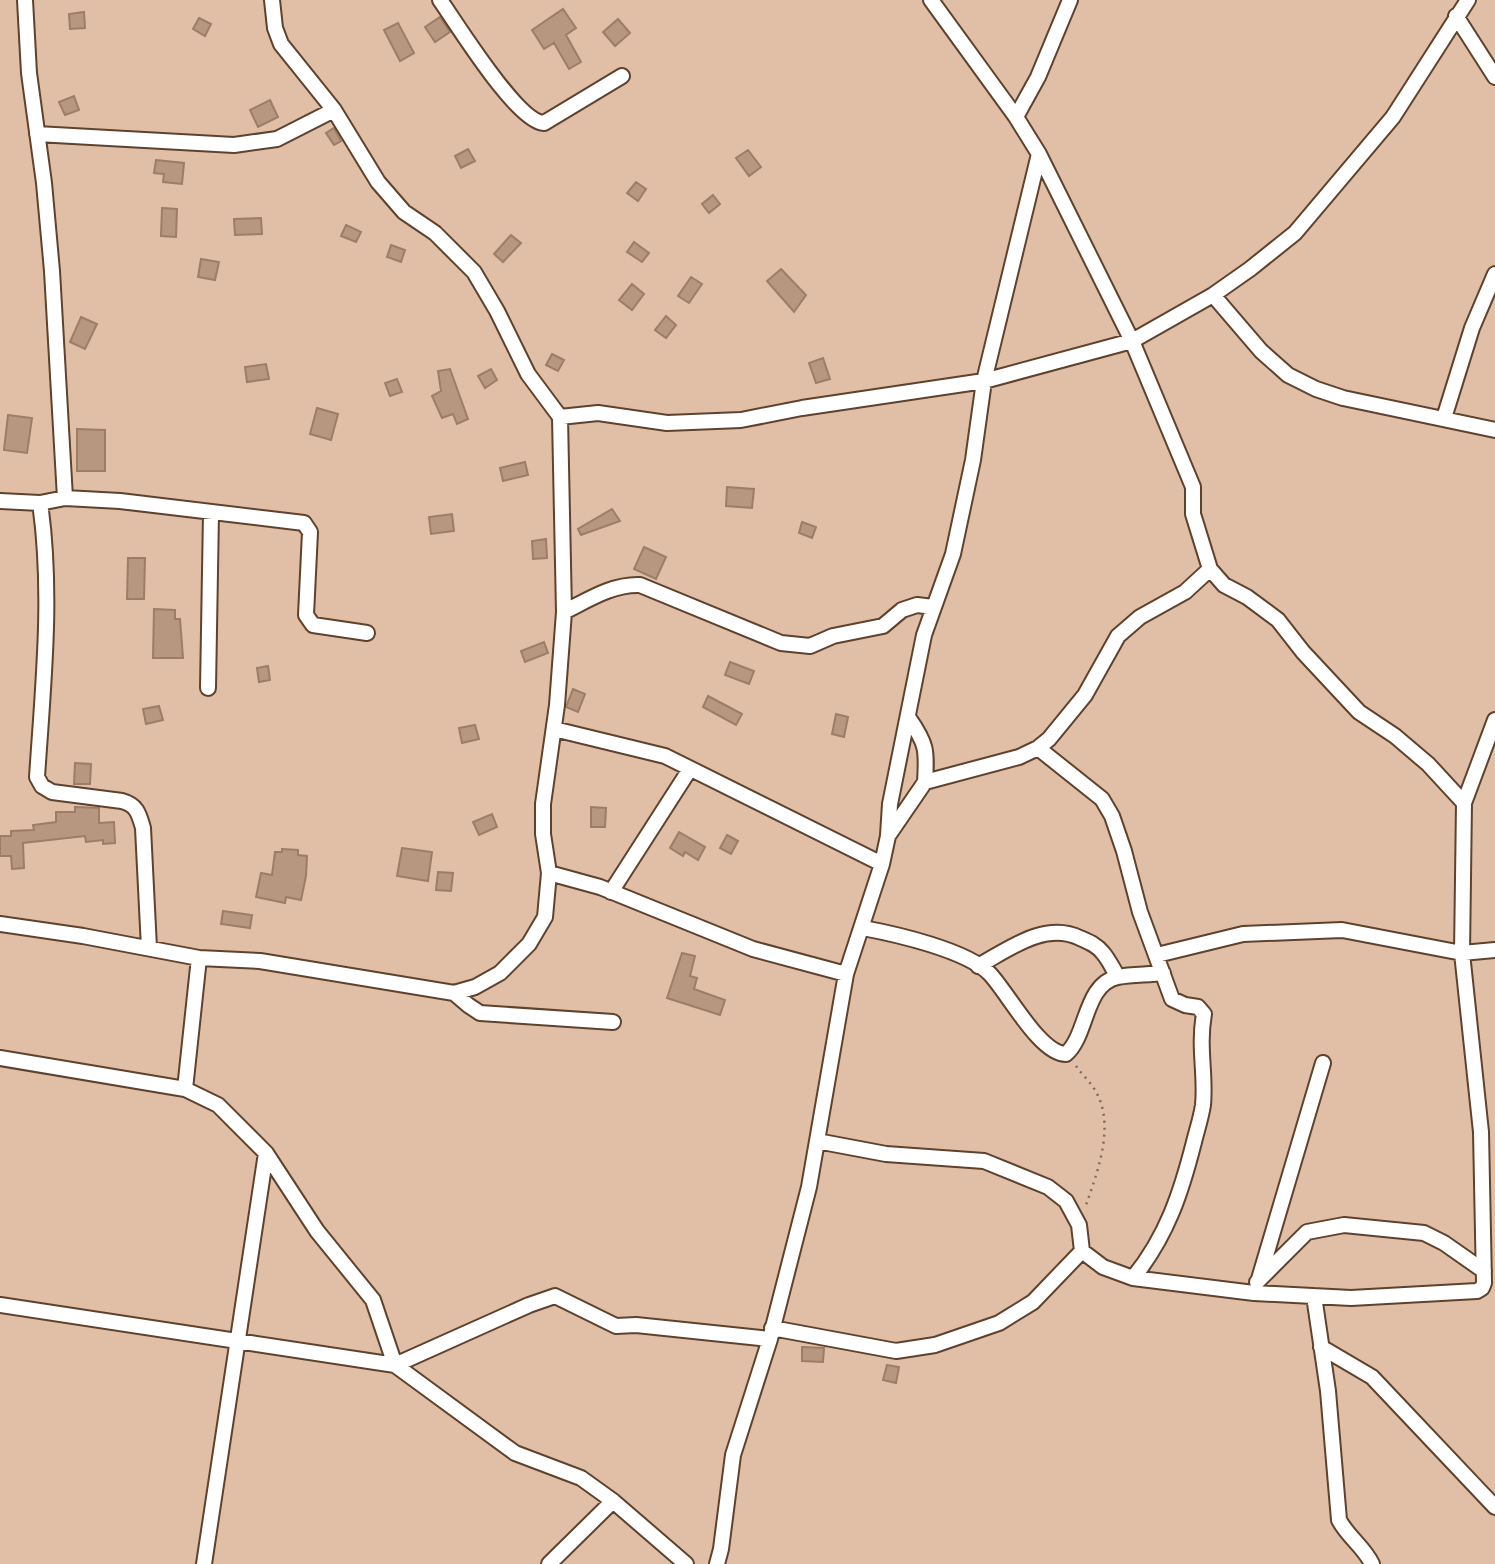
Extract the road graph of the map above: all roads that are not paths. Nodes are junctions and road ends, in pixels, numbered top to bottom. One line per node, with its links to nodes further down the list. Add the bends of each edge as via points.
1 (25, 0): 12 (street)
2 (272, 0): 10 (street, via 281,44)
3 (440, 0): 8 (street, via 500,87 538,123)
4 (931, 0): 11 (street)
5 (1070, 0): 11 (street, via 1038,78)
6 (1468, 0): 7 (street)
7 (1456, 16): 9 (street); 15 (street, via 1392,117 1296,233)
8 (622, 76)
9 (1495, 78)
10 (334, 110): 12 (street, via 277,139 234,145); 18 (street, via 395,202 474,272 527,374)
11 (1016, 117): 13 (street)
12 (37, 134): 21 (street, via 52,271)
13 (1039, 154): 16 (street); 17 (street)
14 (1495, 274): 19 (street, via 1472,328)
15 (1213, 295): 16 (street); 19 (street, via 1288,375 1343,398)
16 (1132, 341): 17 (street); 25 (street, via 1193,487 1193,514)
17 (984, 381): 18 (street, via 741,420 667,423 598,412); 26 (street, via 953,554)
18 (561, 417): 27 (street)
19 (1444, 418): 20 (street)
20 (1495, 430)
21 (65, 498): 23 (street); 24 (street)
22 (0, 501): 23 (street)
23 (40, 503): 43 (street, via 47,592 37,777 52,792 122,801 139,813)
24 (211, 513): 28 (street, via 304,523 310,532 309,621); 29 (street)
25 (1210, 569): 33 (street, via 1185,592 1140,617 1118,636 1085,695); 36 (street, via 1224,585 1278,620 1359,712 1428,764)
26 (933, 607): 27 (street, via 917,605 902,610 883,626 833,636 810,646 781,643 640,585 612,589); 30 (street)
27 (564, 612): 32 (street)
28 (367, 633)
29 (208, 688)
30 (908, 717): 35 (street, via 927,753); 37 (street)
31 (1495, 720): 36 (street)
32 (554, 729): 34 (street, via 665,756); 39 (street, via 542,804)
33 (1038, 748): 35 (street); 46 (street, via 1102,799 1112,816)
34 (690, 769): 38 (street); 40 (street)
35 (925, 782): 37 (street)
36 (1464, 803): 45 (street)
37 (888, 836): 38 (street)
38 (882, 864): 42 (street)
39 (549, 873): 40 (street); 52 (street, via 545,917 529,944 500,973)
40 (611, 892): 50 (street, via 753,949)
41 (0, 924): 43 (street)
42 (863, 928): 48 (street, via 932,945); 50 (street)
43 (149, 948): 47 (street)
44 (1495, 950): 45 (street)
45 (1462, 953): 46 (street, via 1342,930 1243,934); 60 (street, via 1481,1132)
46 (1157, 955): 49 (street)
47 (199, 958): 52 (street, via 260,961); 56 (street)
48 (978, 966): 51 (street, via 1051,931 1074,934 1094,944); 51 (street, via 988,971 1042,1042 1050,1050 1066,1054 1073,1048 1098,990)
49 (1163, 973): 51 (street); 61 (street, via 1172,999 1198,1007 1204,1014 1203,1105 1181,1192)
50 (846, 974): 57 (street)
51 (1118, 977)
52 (454, 992): 53 (street, via 480,1013)
53 (613, 1022)
54 (0, 1058): 56 (street)
55 (1324, 1063): 62 (street)
56 (185, 1089): 58 (street, via 218,1105)
57 (817, 1141): 59 (street, via 886,1154 984,1161 1048,1187 1066,1201 1079,1225); 66 (street)
58 (266, 1153): 67 (street); 69 (street, via 317,1231 373,1300)
59 (1082, 1251): 61 (street); 66 (street, via 1033,1302 999,1322 935,1345 896,1351)
60 (1484, 1271): 62 (street, via 1424,1233 1344,1225 1307,1232); 63 (street)
61 (1133, 1278): 62 (street)
62 (1256, 1288): 64 (street)
63 (1488, 1292): 64 (street)
64 (1314, 1296): 68 (street)
65 (0, 1305): 67 (street)
66 (771, 1334): 69 (street, via 616,1326 555,1296); 75 (street, via 733,1455)
67 (238, 1341): 69 (street); 72 (street)
68 (1321, 1347): 71 (street, via 1372,1377); 76 (street, via 1339,1520)
69 (395, 1365): 70 (street, via 515,1453 581,1478)
70 (613, 1501): 73 (street); 74 (street)
71 (1495, 1507)
72 (204, 1564)
73 (549, 1564)
74 (686, 1564)
75 (717, 1564)
76 (1372, 1564)

